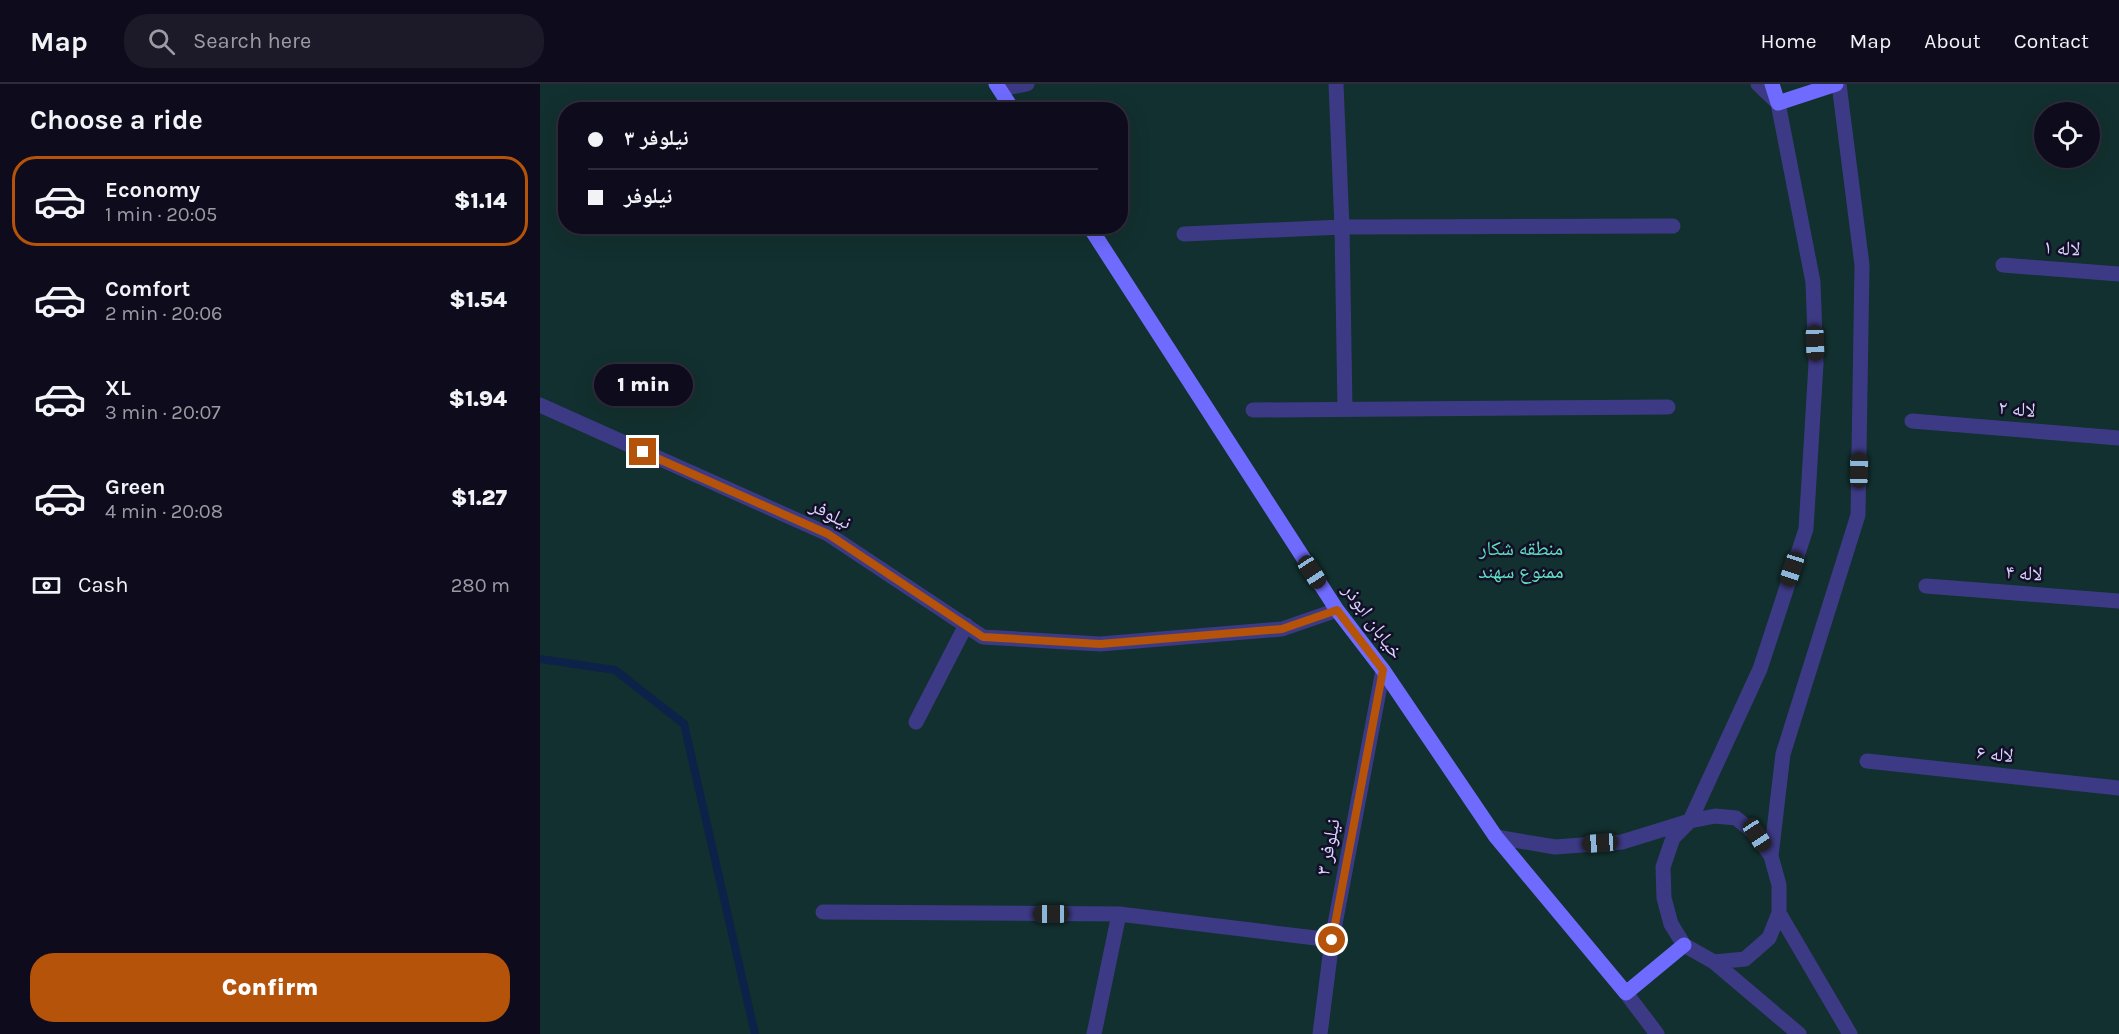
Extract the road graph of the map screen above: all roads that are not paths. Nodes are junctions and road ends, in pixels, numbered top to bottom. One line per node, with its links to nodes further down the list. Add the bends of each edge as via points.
1 (1027, 84): 6 (street)
2 (1336, 84): 10 (street)
3 (1758, 84): 8 (street)
4 (1772, 84): 8 (main road)
5 (1837, 84): 8 (main road); 31 (street, via 1862,266 1858,515 1782,754)
6 (998, 86): 7 (main road)
7 (1008, 102)
8 (1778, 103): 29 (street, via 1813,282 1816,364 1806,529 1760,669)
9 (1672, 226): 10 (street)
10 (1342, 227): 12 (street); 18 (street)
11 (1094, 234): 23 (main road, خیابان ابوذر)
12 (1184, 234)
13 (2003, 265): 14 (street, لاله ۱)
14 (2119, 274)
15 (540, 405): 24 (street, نیلوفر, via 828,534)
16 (1668, 406): 18 (street)
17 (1252, 410): 18 (street)
18 (1345, 410)
19 (1912, 421): 20 (street, لاله ۲)
20 (2119, 438)
21 (1926, 586): 22 (street, لاله ۴)
22 (2119, 602)
23 (1337, 610): 24 (street, نیلوفر, via 1282,629 1100,644 983,637); 25 (main road, خیابان ابوذر)
24 (966, 625): 26 (street)
25 (1383, 670): 30 (main road, خیابان ابوذر); 35 (street, نیلوفر ۳)
26 (916, 722)
27 (1867, 761): 28 (street, لاله ۶)
28 (2119, 788)
29 (1690, 821): 30 (street, via 1622,842 1555,847); 31 (street, via 1714,816 1736,818 1757,835); 36 (street, via 1673,838 1663,867 1664,898 1671,924)
30 (1496, 837): 38 (main road, خیابان ابوذر)
31 (1771, 856): 33 (street, via 1779,885)
32 (823, 912): 34 (street)
33 (1779, 913): 37 (street, via 1769,938 1745,959); 43 (street)
34 (1119, 914): 35 (street); 39 (street)
35 (1332, 940): 40 (street, نیلوفر ۳)
36 (1684, 945): 37 (street); 38 (main road)
37 (1714, 962): 42 (street)
38 (1626, 993): 41 (street)
39 (1094, 1034)
40 (1320, 1034)
41 (1657, 1034)
42 (1799, 1034)
43 (1850, 1034)

